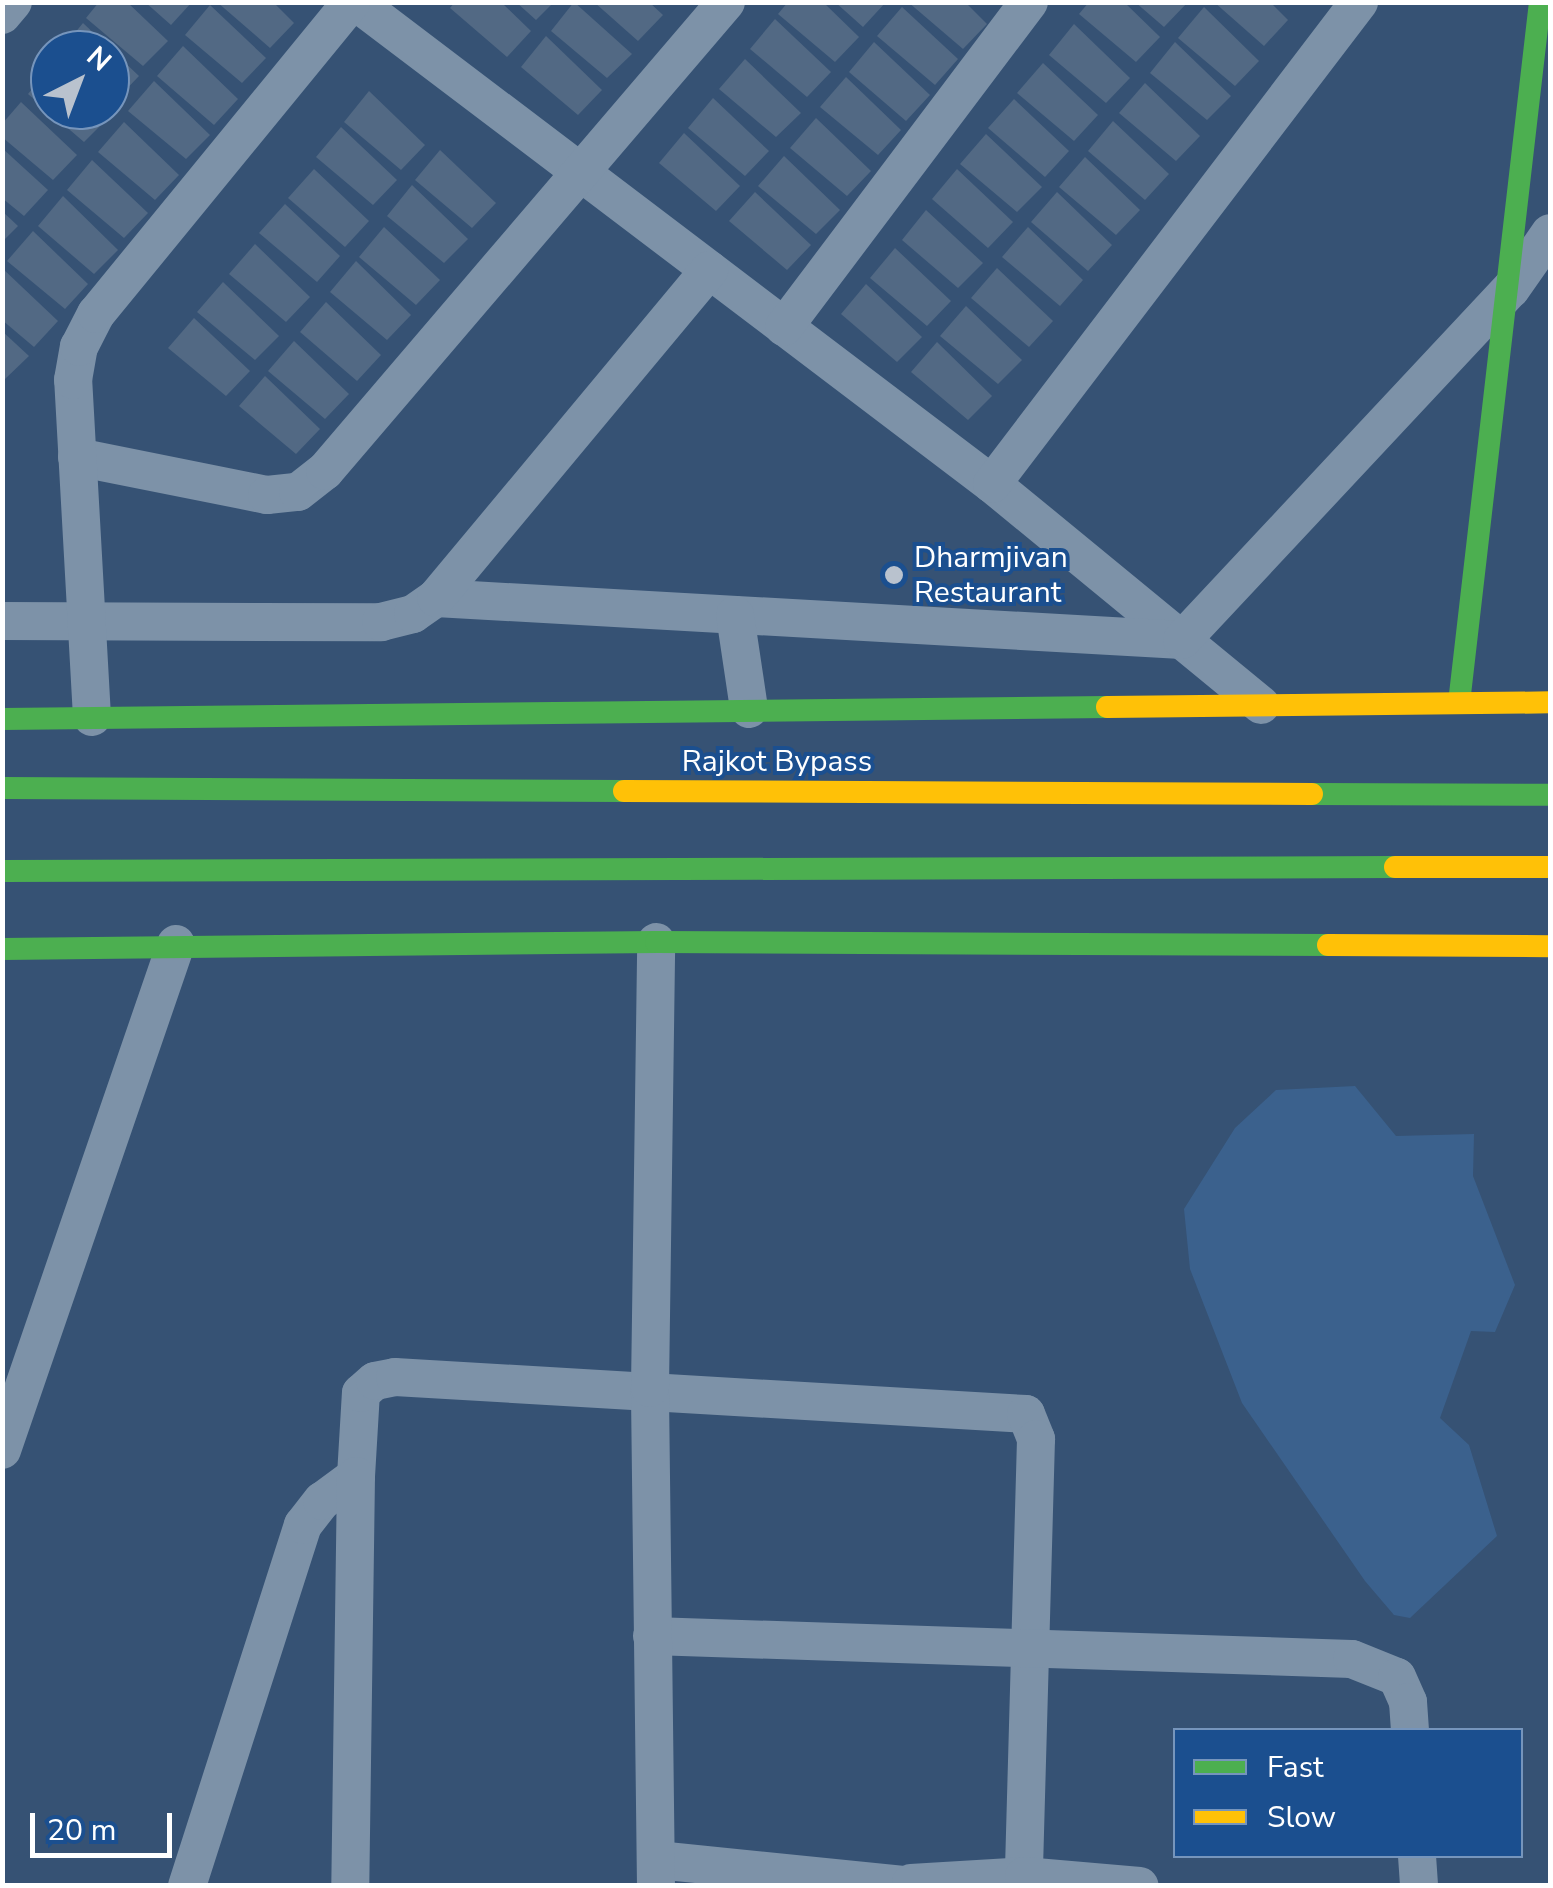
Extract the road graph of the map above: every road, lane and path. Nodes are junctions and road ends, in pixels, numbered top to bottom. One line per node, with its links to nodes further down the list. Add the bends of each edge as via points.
1 (13, 2): 7 (street)
2 (353, 2): 8 (street); 13 (street, via 96,314 78,348 73,380)
3 (726, 2): 8 (street)
4 (1029, 2): 12 (street)
5 (1359, 2): 14 (street)
6 (1540, 2): 11 (main road)
7 (2, 14)
8 (582, 174): 10 (street); 13 (street, via 325,471 298,492 268,495)
9 (1550, 233): 11 (street)
10 (709, 270): 12 (street); 15 (street)
11 (1511, 289): 19 (street); 21 (main road)
12 (784, 327): 14 (street)
13 (77, 456): 18 (street)
14 (992, 484): 19 (street)
15 (436, 598): 16 (street); 18 (street, via 414,614 381,622)
16 (736, 615): 19 (street); 23 (street)
17 (2, 621): 18 (street)
18 (86, 622): 24 (street)
19 (1182, 640): 22 (street)
20 (1550, 702): 21 (main road)
21 (1458, 703): 22 (main road)
22 (1261, 705): 23 (main road)
23 (749, 710): 24 (main road)
24 (92, 717): 25 (main road)
25 (2, 718)
26 (2, 788): 27 (main road, Rajkot Bypass)
27 (1550, 795)
28 (1550, 868): 29 (main road)
29 (2, 871)
30 (656, 942): 31 (main road); 32 (main road); 34 (street)
31 (176, 944): 33 (main road); 35 (street)
32 (1550, 946)
33 (2, 949)
34 (650, 1388): 36 (street, via 375,1381 361,1393 355,1414); 37 (street); 38 (street, via 1026,1414 1036,1439)
35 (2, 1450)
36 (356, 1476): 44 (street, via 303,1525); 45 (street)
37 (652, 1636): 38 (street); 41 (street)
38 (1034, 1651): 39 (street, via 1377,1664 1397,1677); 42 (street)
39 (1410, 1728)
40 (1417, 1858): 47 (street)
41 (656, 1873): 43 (street)
42 (1024, 1876): 43 (street); 46 (street)
43 (911, 1884)
44 (186, 1886)
45 (350, 1886)
46 (1140, 1886)
47 (1418, 1886)

